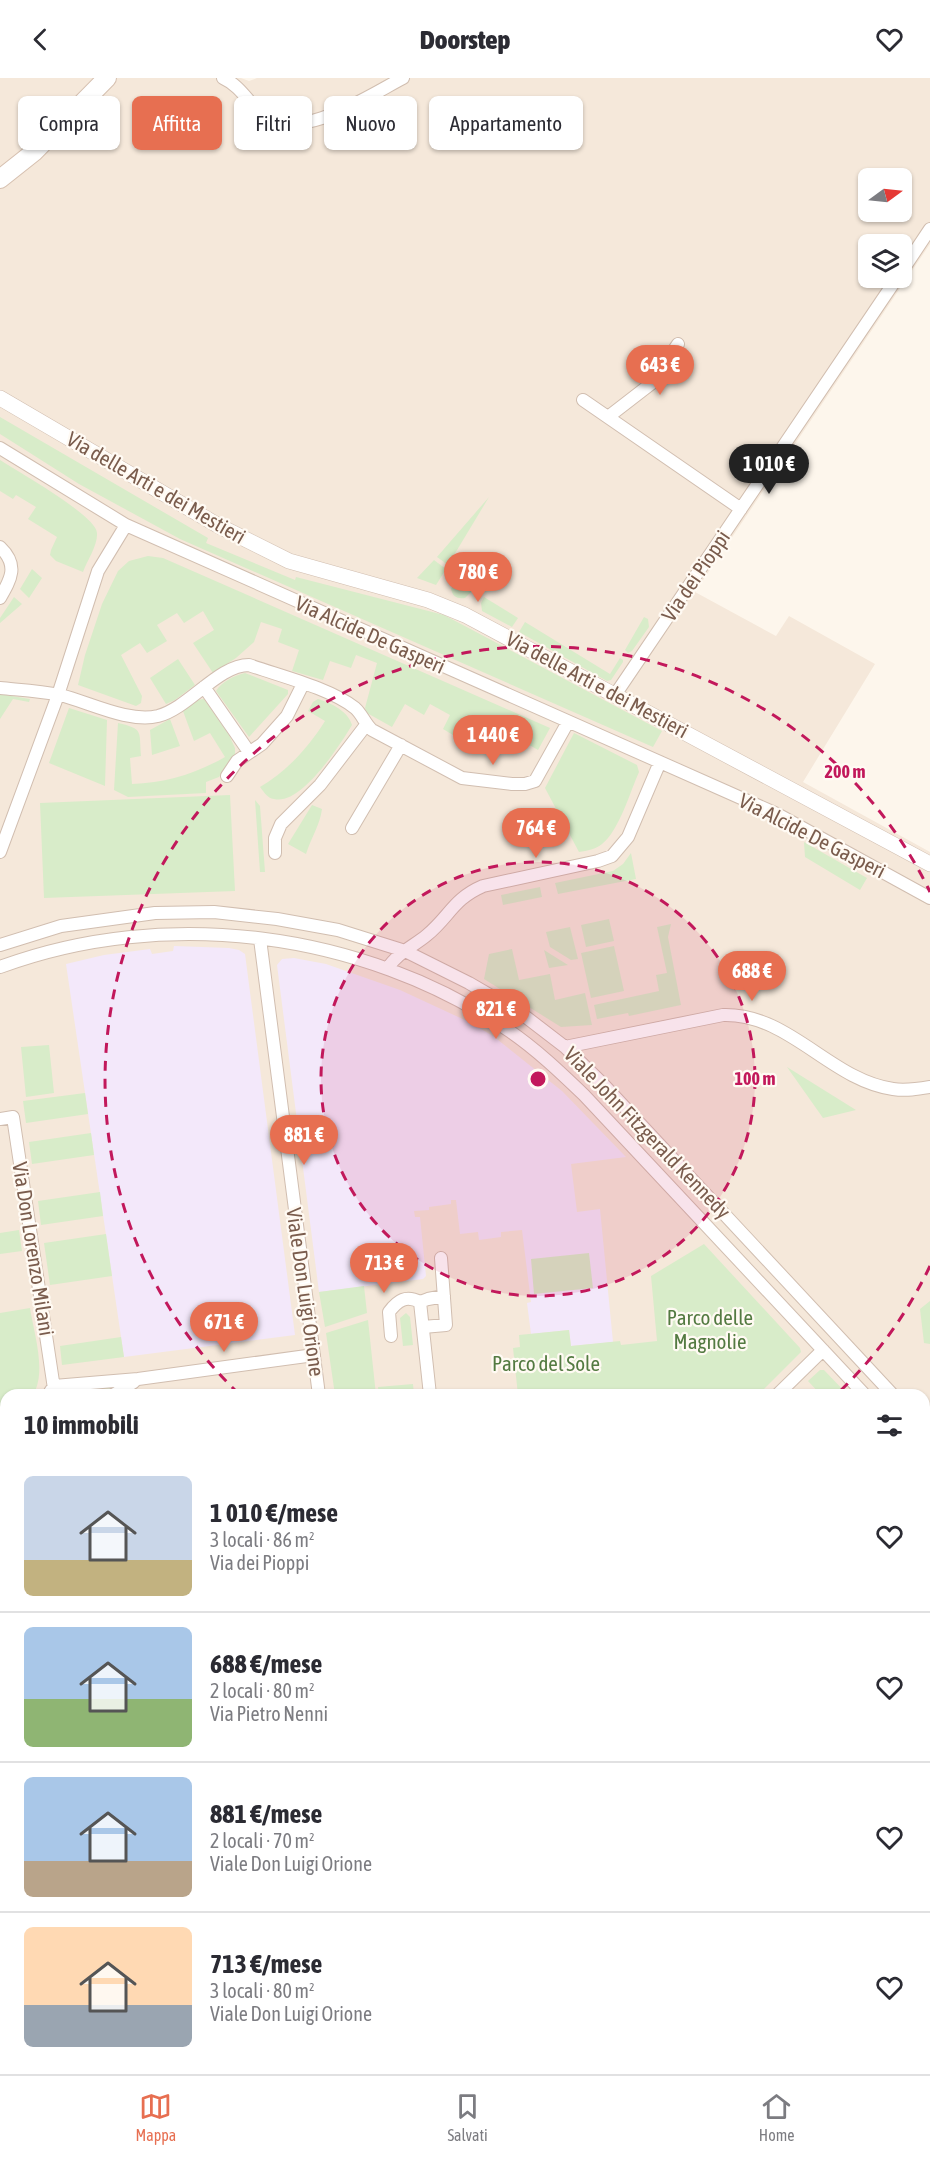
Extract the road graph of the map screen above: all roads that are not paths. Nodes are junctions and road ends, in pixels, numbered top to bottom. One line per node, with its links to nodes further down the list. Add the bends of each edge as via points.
1 (107, 78): 4 (main road, via 33,152)
2 (223, 78): 3 (street, via 263,115 284,123 307,123 334,115)
3 (403, 78)
4 (0, 179)
5 (930, 229): 6 (street)
6 (912, 256)
7 (890, 288): 13 (street, Via dei Pioppi)
8 (678, 344): 11 (street, via 652,382)
9 (0, 398): 21 (street, Via delle Arti e dei Mestieri, via 255,545 290,561 445,606)
10 (583, 400): 11 (street)
11 (608, 417): 13 (street)
12 (0, 448): 14 (street, Via Alcide De Gasperi)
13 (741, 509): 21 (street, Via dei Pioppi)
14 (126, 525): 20 (street, via 98,571); 22 (street, Via Alcide De Gasperi)
15 (0, 547): 16 (street, via 7,554 12,572)
16 (0, 598)
17 (303, 684): 18 (street, via 242,665); 23 (street, via 338,697 357,710); 25 (street, via 286,716 262,744)
18 (204, 687): 20 (street, via 175,708 146,718); 25 (street)
19 (0, 688): 20 (street)
20 (58, 695): 29 (street)
21 (615, 695): 31 (street, Via delle Arti e dei Mestieri)
22 (568, 722): 24 (street, via 535,780 525,784 462,778); 26 (street, Via Alcide De Gasperi)
23 (366, 725): 24 (street); 30 (street, via 320,785 281,824 275,838)
24 (401, 745): 28 (street)
25 (249, 752): 27 (street)
26 (660, 762): 32 (street, Via Alcide De Gasperi, via 777,814); 35 (street, via 628,837 612,856 470,891 437,926)
27 (227, 776)
28 (352, 828)
29 (0, 852)
30 (275, 853)
31 (930, 864)
32 (930, 898)
33 (260, 939): 36 (street, Viale John Fitzgerald Kennedy); 37 (street, Viale John Fitzgerald Kennedy, via 217,933 108,940 58,949); 47 (street, Viale Don Luigi Orione)
34 (0, 945): 35 (street, Viale John Fitzgerald Kennedy, via 61,926 155,913 214,912 338,930)
35 (399, 949): 36 (street); 38 (street, Viale John Fitzgerald Kennedy, via 522,1014)
36 (391, 964): 46 (street, Viale John Fitzgerald Kennedy, via 508,1030 551,1063)
37 (0, 968)
38 (565, 1047): 39 (street, via 736,1015 772,1026 864,1081 894,1089); 56 (street, Viale John Fitzgerald Kennedy)
39 (930, 1087)
40 (0, 1119): 49 (street, Via Don Lorenzo Milani, via 13,1117)
41 (441, 1258): 42 (street)
42 (444, 1296): 43 (street); 44 (street, via 446,1325)
43 (420, 1302): 44 (street); 45 (street, via 406,1298 395,1304 389,1312)
44 (423, 1327): 53 (street)
45 (391, 1336)
46 (823, 1350): 54 (street); 55 (street, Viale John Fitzgerald Kennedy)
47 (314, 1355): 48 (street); 52 (street, Viale Don Luigi Orione)
48 (138, 1379): 50 (street); 51 (street)
49 (52, 1389)
50 (72, 1389)
51 (122, 1389)
52 (318, 1389)
53 (429, 1389)
54 (783, 1389)
55 (859, 1389)
56 (887, 1389)

